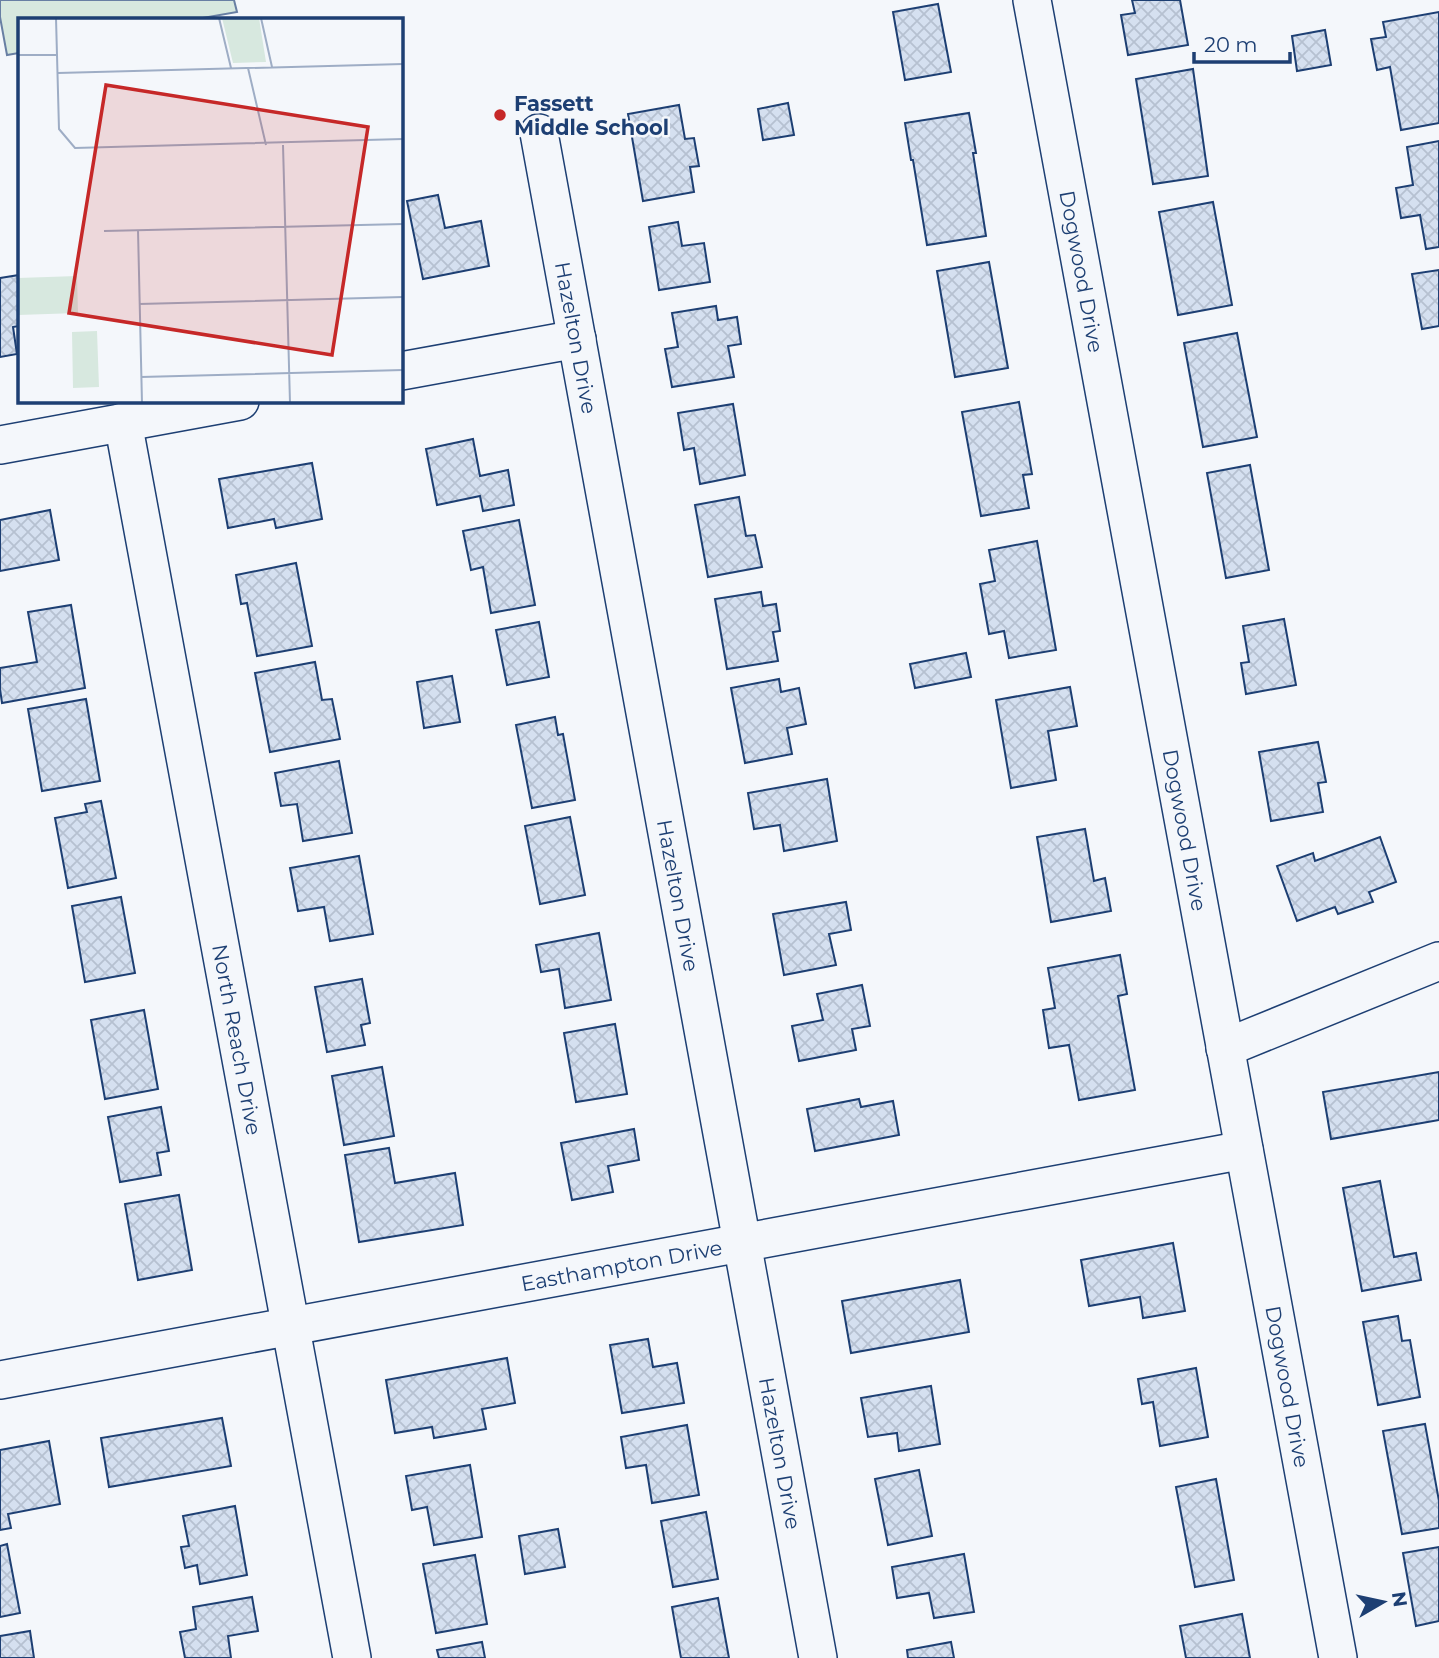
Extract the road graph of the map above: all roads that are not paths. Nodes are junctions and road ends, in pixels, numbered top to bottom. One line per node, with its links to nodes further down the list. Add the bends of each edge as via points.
1 (1032, 0): 9 (street, Dogwood Drive)
2 (538, 133): 3 (street, Hazelton Drive)
3 (577, 339): 4 (street); 11 (street, Hazelton Drive)
4 (402, 371)
5 (234, 402): 6 (street)
6 (123, 422): 7 (street); 12 (street, North Reach Drive)
7 (0, 445)
8 (1439, 961): 9 (street)
9 (1225, 1048): 10 (street, Dogwood Drive)
10 (1244, 1150): 11 (street, Easthampton Drive); 16 (street, Dogwood Drive)
11 (741, 1243): 12 (street, Easthampton Drive); 15 (street, Hazelton Drive)
12 (291, 1326): 13 (street, Easthampton Drive); 14 (street, North Reach Drive)
13 (0, 1380)
14 (352, 1658)
15 (818, 1658)
16 (1338, 1658)

